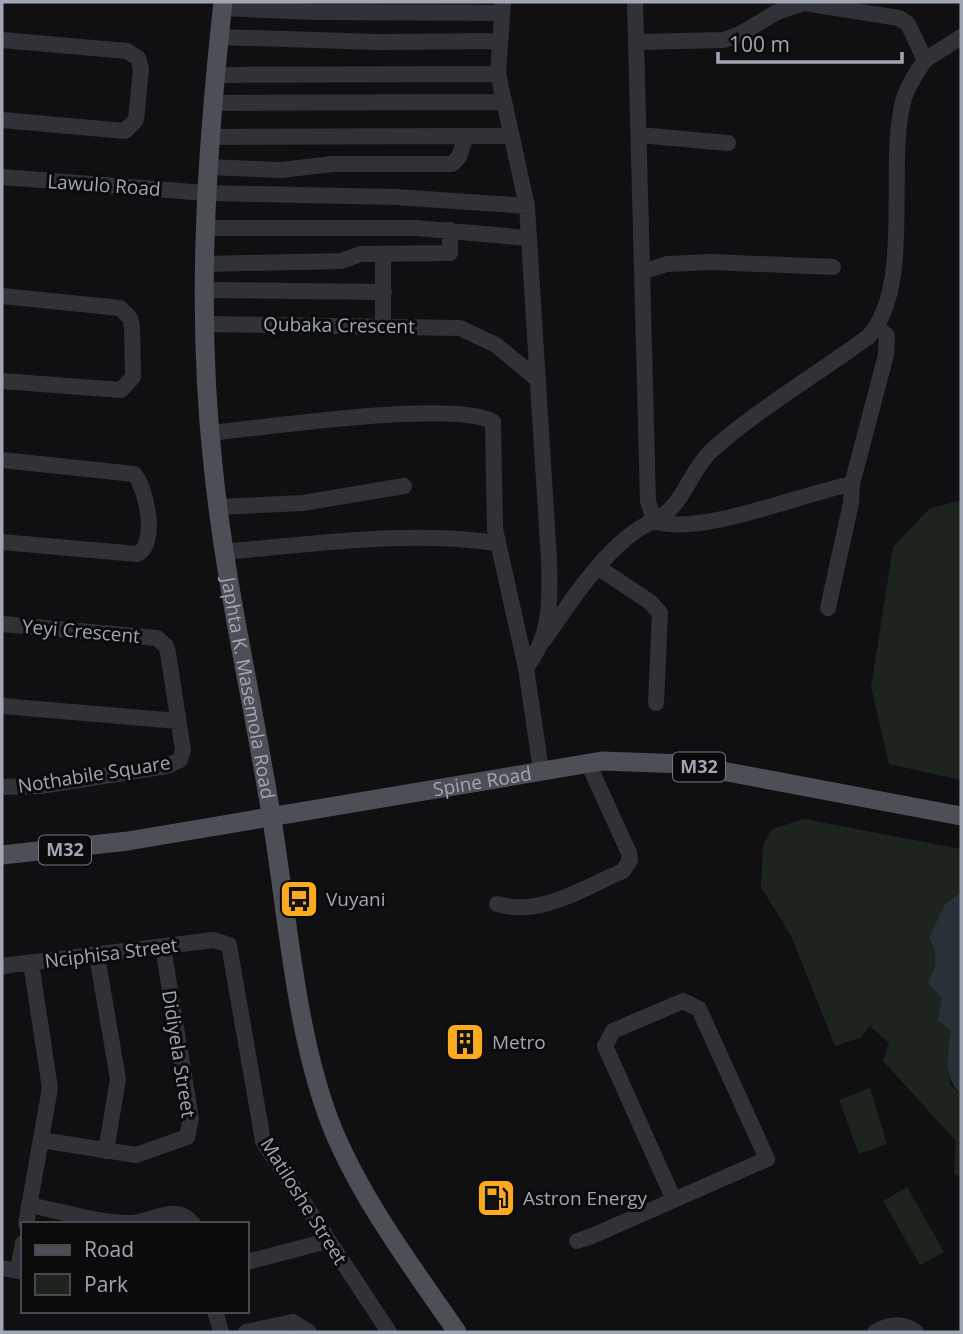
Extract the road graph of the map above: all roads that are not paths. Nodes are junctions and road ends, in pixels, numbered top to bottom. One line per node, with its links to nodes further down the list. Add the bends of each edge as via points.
1 (635, 2): 9 (street)
2 (222, 5): 3 (street, via 305,12); 5 (main road, Japhta K. Masemola Road)
3 (366, 6): 4 (street)
4 (502, 8): 8 (street)
5 (219, 37): 8 (street); 12 (main road, Japhta K. Masemola Road)
6 (961, 37): 10 (street)
7 (2, 40): 15 (street, via 127,51 135,54 141,69 136,120 131,128 120,131)
8 (499, 41): 11 (street)
9 (637, 42): 10 (street, via 724,40 788,6 804,3 899,18 908,24); 16 (street)
10 (925, 60): 37 (street, via 905,95 902,110 891,288)
11 (498, 74): 12 (street); 13 (street)
12 (215, 75): 14 (main road, Japhta K. Masemola Road)
13 (502, 102): 14 (street); 18 (street)
14 (212, 103): 19 (main road, Japhta K. Masemola Road)
15 (2, 120)
16 (639, 135): 20 (street); 31 (street)
17 (466, 136): 18 (street); 19 (street); 21 (street, via 460,157 452,164 333,164 280,170)
18 (512, 136): 24 (street)
19 (209, 137): 21 (main road, Japhta K. Masemola Road)
20 (728, 143)
21 (208, 167): 23 (main road, Japhta K. Masemola Road)
22 (2, 177): 23 (street, Lawulo Road)
23 (206, 193): 24 (street, Lawulo Road, via 395,197); 25 (main road, Japhta K. Masemola Road)
24 (527, 206): 27 (street)
25 (205, 228): 26 (street); 29 (main road, Japhta K. Masemola Road)
26 (450, 230): 27 (street); 28 (street, via 450,253)
27 (528, 238): 38 (street)
28 (383, 255): 29 (street, via 361,254 341,261); 33 (street)
29 (204, 264): 32 (main road, Japhta K. Masemola Road)
30 (833, 267): 31 (street, via 711,262 667,264)
31 (642, 272): 45 (street, via 648,501)
32 (203, 290): 33 (street); 35 (main road, Japhta K. Masemola Road)
33 (384, 292): 36 (street)
34 (2, 296): 39 (street, via 120,308 132,326 133,377 121,390)
35 (204, 324): 36 (street, Qubaka Crescent); 40 (main road, Japhta K. Masemola Road)
36 (383, 326): 38 (street, Qubaka Crescent, via 446,326 474,332)
37 (877, 326): 42 (street, via 887,336 886,355); 45 (street, via 721,442 696,469 680,500)
38 (537, 379): 52 (street, via 550,594)
39 (2, 381)
40 (210, 433): 44 (main road, Japhta K. Masemola Road); 47 (street, via 377,415 489,419 495,431)
41 (2, 460): 46 (street, via 134,474 143,486 149,537 146,548 137,554)
42 (852, 484): 45 (street, via 717,518 666,525); 50 (street)
43 (404, 486): 44 (street, via 303,503)
44 (218, 508): 48 (main road, Japhta K. Masemola Road)
45 (654, 521): 49 (street, via 634,531)
46 (2, 542)
47 (497, 543): 48 (street, via 435,538); 53 (street)
48 (223, 552): 60 (main road, Japhta K. Masemola Road)
49 (599, 568): 52 (street); 54 (street, via 660,613)
50 (828, 608)
51 (2, 624): 56 (street, Yeyi Crescent, via 157,638 168,653)
52 (544, 640): 53 (street)
53 (526, 668): 58 (street)
54 (656, 703)
55 (2, 706): 56 (street)
56 (178, 721): 59 (street, Nothabile Square, via 183,750 174,764 41,786)
57 (587, 763): 58 (main road, Spine Road / M32); 61 (main road, Spine Road / M32, via 673,763); 63 (street, via 629,853 628,866 547,904 527,909)
58 (541, 770): 60 (main road, Spine Road / M32)
59 (2, 787)
60 (271, 816): 62 (main road, Spine Road / M32, via 92,846); 87 (main road, Japhta K. Masemola Road, via 307,1040 328,1117 365,1193)
61 (961, 816)
62 (2, 855)
63 (497, 904)
64 (220, 940): 65 (street, Nciphisa Street); 77 (street, Matiloshe Street, via 231,950 263,1141)
65 (163, 947): 66 (street, Nciphisa Street); 70 (street, Didiyela Street, via 190,1132 182,1141 136,1155)
66 (97, 956): 67 (street, Nciphisa Street); 70 (street, via 118,1079)
67 (31, 963): 68 (street, Nciphisa Street); 69 (street, via 51,1080)
68 (2, 966)
69 (41, 1140): 70 (street, Didiyela Street); 72 (street)
70 (107, 1151)
71 (674, 1200): 71 (street, via 767,1159 699,1009 683,1001 614,1031 605,1045); 78 (street)
72 (29, 1205): 73 (street); 74 (street)
73 (26, 1222)
74 (118, 1222)
75 (140, 1222): 76 (street, via 175,1213)
76 (192, 1222)
77 (327, 1241): 80 (street); 86 (street, Matiloshe Street)
78 (577, 1241)
79 (21, 1249): 81 (street)
80 (248, 1262)
81 (14, 1270)
82 (216, 1313): 83 (street)
83 (221, 1332)
84 (246, 1332): 85 (street, via 293,1322)
85 (309, 1332)
86 (389, 1332)
87 (457, 1332)
88 (875, 1332): 89 (street, via 903,1325)
89 (916, 1332)

